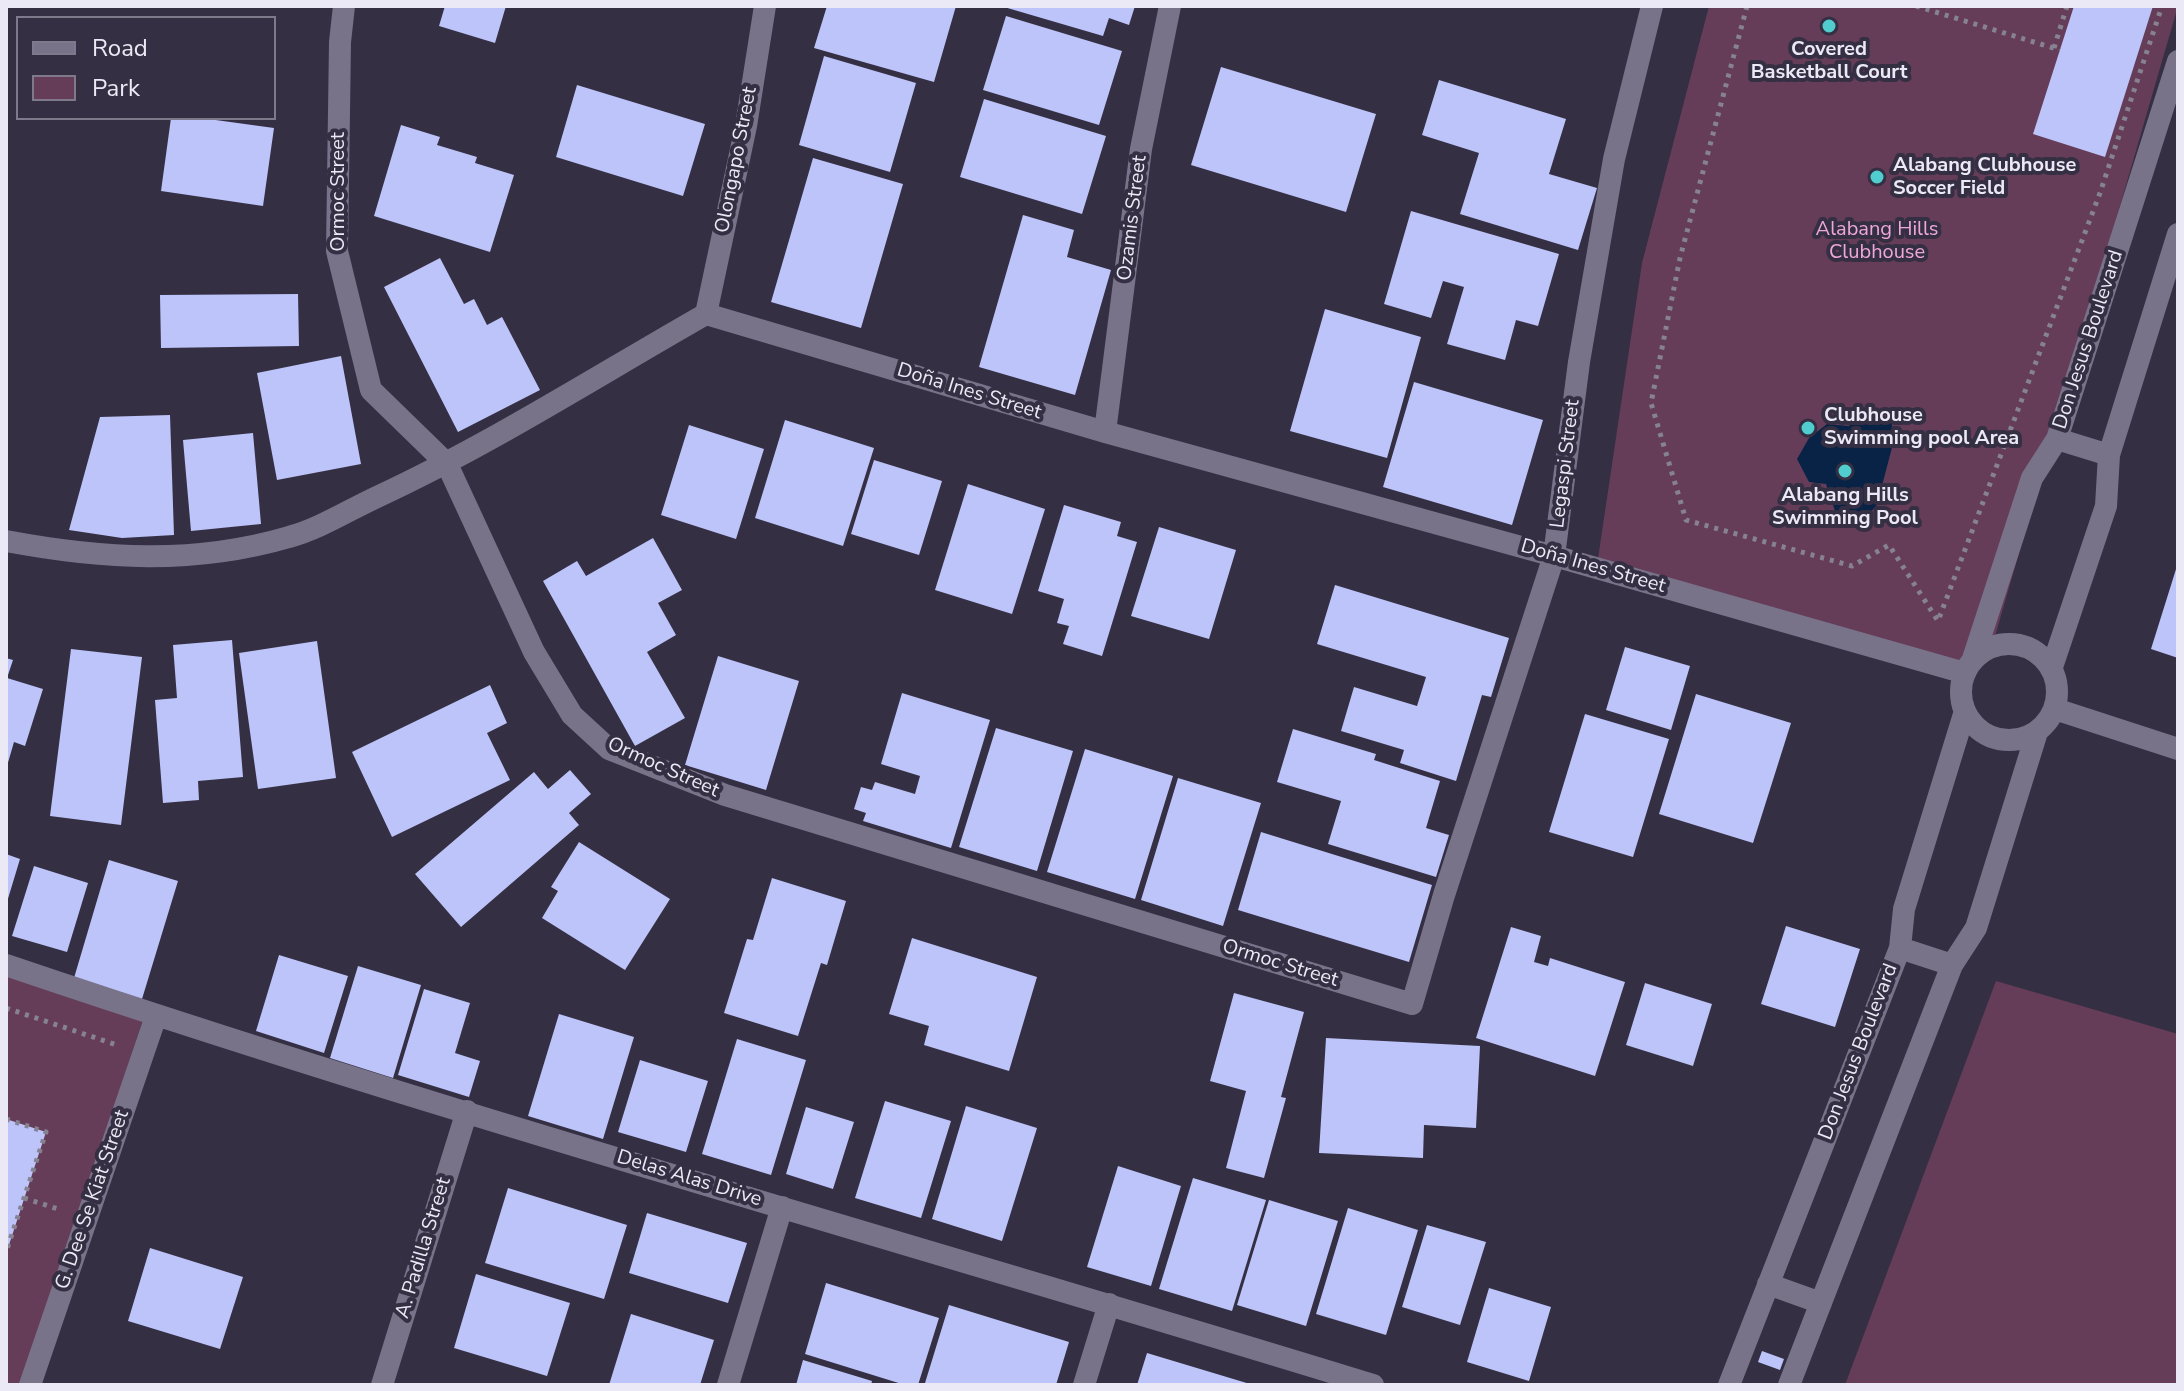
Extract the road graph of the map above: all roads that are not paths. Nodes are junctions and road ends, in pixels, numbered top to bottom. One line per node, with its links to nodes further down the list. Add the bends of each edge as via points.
1 (344, 6): 11 (street, Ormoc Street, via 337,251 371,390)
2 (765, 6): 7 (street, Olongapo Street)
3 (1170, 6): 8 (street, Ozamis Street, via 1141,149)
4 (1652, 6): 13 (street, Legaspi Street, via 1611,174)
5 (2178, 61): 9 (street, Don Jesus Boulevard)
6 (2178, 234): 10 (street)
7 (706, 314): 8 (street, Doña Ines Street); 11 (street)
8 (1105, 432): 13 (street, Doña Ines Street)
9 (2057, 439): 10 (street); 14 (street, Don Jesus Boulevard, via 2032,478)
10 (2109, 455): 15 (street, via 2106,506)
11 (447, 464): 12 (street, via 291,537 211,554 124,558); 23 (street, Ormoc Street, via 534,652 572,715 609,749 725,795)
12 (6, 541)
13 (1554, 556): 14 (street, Doña Ines Street); 23 (street, Legaspi Street)
14 (1969, 666): 15 (street, via 1985,650 2014,643 2042,655); 17 (street, via 1961,698)
15 (2052, 667): 16 (street)
16 (2055, 709): 18 (street); 19 (street)
17 (1965, 711): 18 (street, via 1996,739); 20 (street, Don Jesus Boulevard, via 1904,909)
18 (2037, 732): 22 (street, via 1976,928)
19 (2178, 749)
20 (1900, 948): 22 (street); 27 (street, Don Jesus Boulevard)
21 (6, 965): 24 (street, Delas Alas Drive)
22 (1952, 965): 28 (street)
23 (1412, 1004)
24 (156, 1016): 25 (street, Delas Alas Drive); 31 (street, G. Dee Se Kiat Street)
25 (467, 1111): 26 (street, Delas Alas Drive); 32 (street, A. Padilla Street)
26 (782, 1207): 29 (street, Delas Alas Drive); 33 (street)
27 (1768, 1284): 28 (street); 30 (street, Don Jesus Boulevard)
28 (1821, 1303): 36 (street)
29 (1109, 1304): 34 (street); 35 (street, Delas Alas Drive)
30 (1735, 1383)
31 (30, 1385)
32 (382, 1385)
33 (728, 1385)
34 (1084, 1385)
35 (1373, 1385)
36 (1789, 1385)

